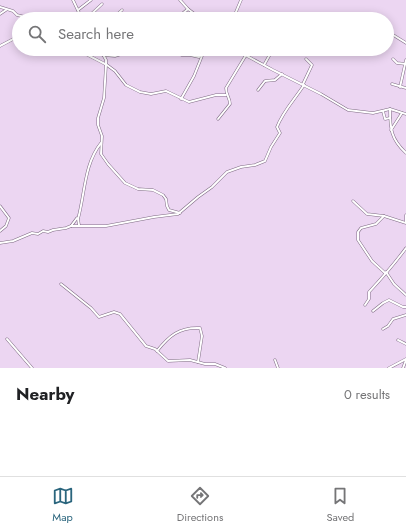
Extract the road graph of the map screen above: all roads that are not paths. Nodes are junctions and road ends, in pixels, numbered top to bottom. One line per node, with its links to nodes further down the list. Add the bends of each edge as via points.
1 (73, 0): 9 (street)
2 (91, 0): 9 (street)
3 (180, 0): 7 (street)
4 (241, 0): 14 (street)
5 (102, 4): 11 (street)
6 (0, 7): 8 (street)
7 (188, 9): 12 (street); 13 (street)
8 (6, 10): 10 (street); 15 (street)
9 (78, 10)
10 (13, 12)
11 (93, 12)
12 (184, 12)
13 (192, 12)
14 (236, 12)
15 (0, 14)
16 (394, 36): 18 (street)
17 (12, 40): 19 (street)
18 (406, 43)
19 (0, 46)
20 (90, 56): 30 (street)
21 (103, 56): 30 (street)
22 (194, 56): 23 (street)
23 (202, 56): 40 (street)
24 (245, 56): 39 (street, via 227,86)
25 (248, 56): 32 (street)
26 (269, 56): 32 (street)
27 (306, 59): 34 (street, via 312,65)
28 (393, 59): 31 (street)
29 (406, 60): 31 (street)
30 (106, 64): 40 (street, via 126,84 140,92 151,94 166,91); 48 (street, via 104,98 98,118)
31 (406, 64): 36 (street)
32 (264, 65): 33 (street)
33 (282, 74): 34 (street); 38 (street, via 275,80 265,81)
34 (303, 84): 42 (street, via 348,110 373,113); 52 (street, via 278,124 280,134 265,161 227,172 212,188)
35 (392, 84): 36 (street)
36 (400, 87): 37 (street)
37 (406, 88)
38 (258, 90)
39 (226, 95): 40 (street, via 216,94 189,102); 46 (street, via 230,104)
40 (181, 99)
41 (390, 109): 42 (street); 43 (street); 45 (street)
42 (383, 111): 45 (street, via 385,119)
43 (402, 113): 44 (street); 47 (street)
44 (406, 114)
45 (390, 118): 47 (street)
46 (218, 119)
47 (391, 131): 49 (street, via 395,141)
48 (102, 142): 52 (street, via 101,152 104,160 125,183 139,190 158,192 164,196 169,210); 54 (street, via 95,151 89,168)
49 (406, 153)
50 (353, 201): 55 (street, via 367,214)
51 (0, 206): 59 (street, via 10,218)
52 (180, 213): 57 (street, via 106,226)
53 (406, 215): 56 (street)
54 (79, 216): 57 (street); 58 (street)
55 (384, 216): 56 (street); 62 (street, via 373,226 359,229 357,237 372,261)
56 (406, 223)
57 (79, 225): 58 (street)
58 (71, 226): 60 (street, via 38,234 32,233)
59 (0, 231)
60 (0, 243)
61 (406, 248): 62 (street)
62 (385, 272): 64 (street); 65 (street, via 369,292 369,299)
63 (62, 284): 73 (street, via 99,318 114,312 120,314 146,346)
64 (406, 295)
65 (365, 305)
66 (406, 306): 67 (street, via 389,300)
67 (373, 311)
68 (406, 315): 69 (street, via 393,319)
69 (383, 329)
70 (7, 339): 78 (street)
71 (398, 340): 72 (street)
72 (406, 344)
73 (157, 351): 76 (street, via 168,361); 76 (street, via 166,340 181,330 200,328 202,336)
74 (275, 360): 81 (street)
75 (406, 361): 82 (street); 83 (street)
76 (198, 362): 77 (street)
77 (214, 364): 79 (street); 80 (street)
78 (32, 368)
79 (213, 368)
80 (225, 368)
81 (278, 368)
82 (389, 368)
83 (403, 368)

